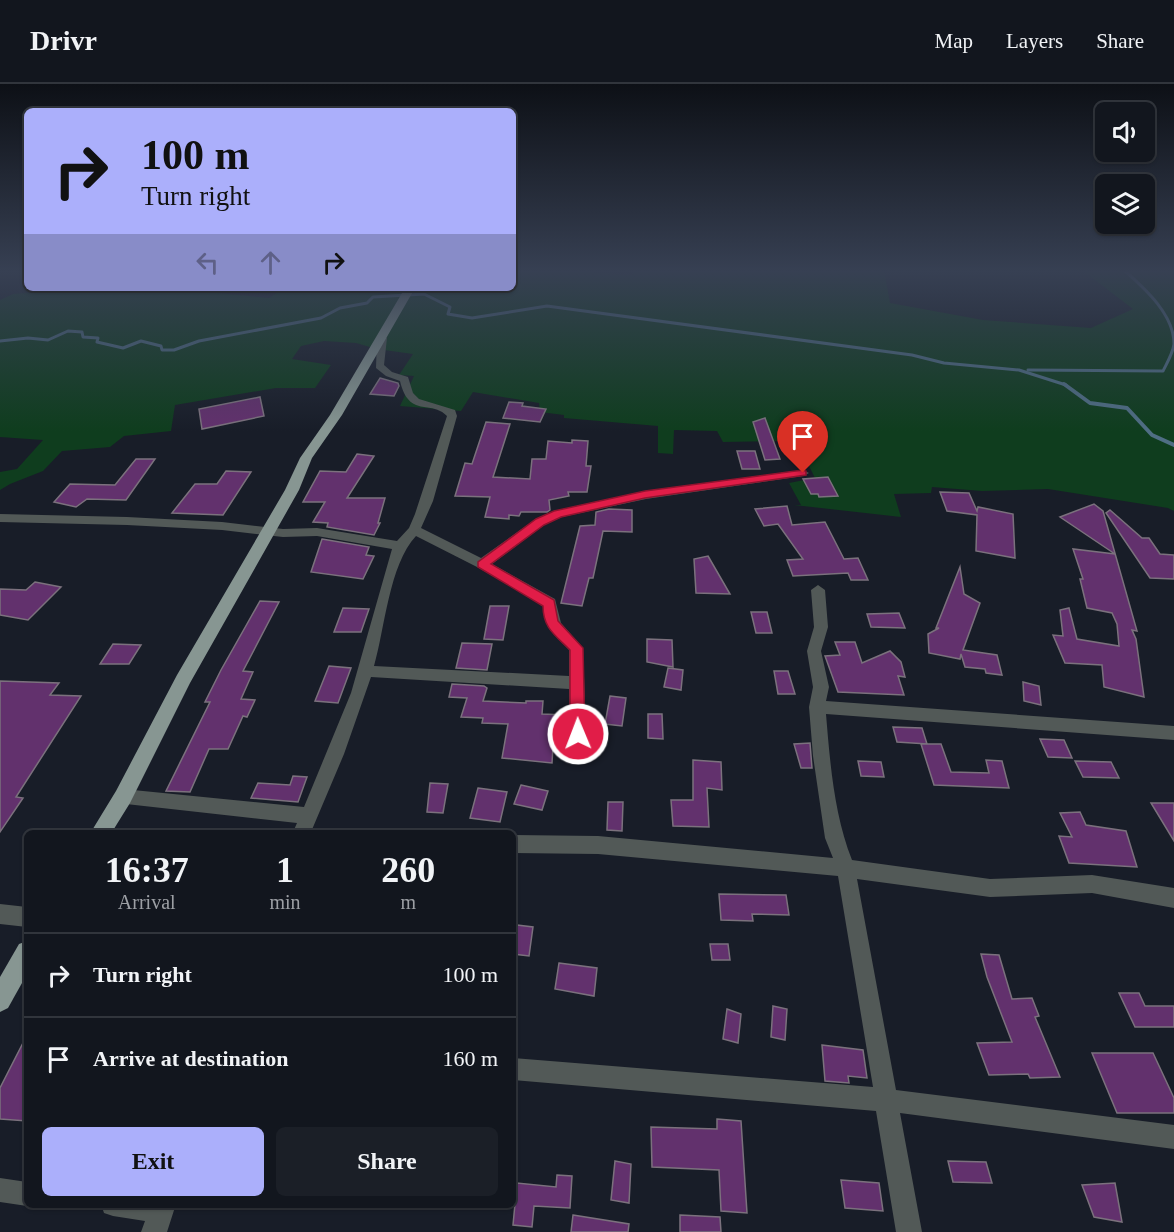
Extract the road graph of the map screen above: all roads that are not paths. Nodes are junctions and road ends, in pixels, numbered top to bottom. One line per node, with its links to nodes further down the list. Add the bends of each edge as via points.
1 (390, 324): 2 (main road)
2 (382, 338): 5 (street, via 379,366 404,379 409,396 421,404 452,414 436,476); 6 (main road, via 306,458)
3 (803, 473): 8 (street, via 645,495 558,514 540,522)
4 (0, 518): 6 (street, via 127,521)
5 (414, 530): 7 (street); 8 (street)
6 (269, 531): 7 (street, via 316,532); 15 (main road, via 183,680)
7 (399, 546): 10 (street)
8 (482, 564): 11 (street, via 550,603 550,619 576,648)
9 (818, 590): 12 (street, via 821,627 814,651 821,687)
10 (366, 671): 11 (street); 16 (street)
11 (578, 684): 14 (street)
12 (817, 706): 13 (street); 20 (street, via 822,769 834,838)
13 (1174, 733)
14 (578, 734)
15 (123, 797): 16 (street); 17 (main road)
16 (309, 816): 18 (street)
17 (102, 830)
18 (303, 830)
19 (516, 844): 20 (street, via 598,845)
20 (846, 868): 21 (street, via 990,888 1092,884); 27 (street)
21 (1174, 898)
22 (0, 915): 23 (street)
23 (24, 917)
24 (24, 957): 25 (main road)
25 (0, 1000)
26 (516, 1069): 27 (street)
27 (885, 1100): 28 (street); 33 (street)
28 (1174, 1137)
29 (0, 1190): 30 (street)
30 (24, 1194)
31 (129, 1208): 32 (street)
32 (160, 1216)
33 (909, 1232)

